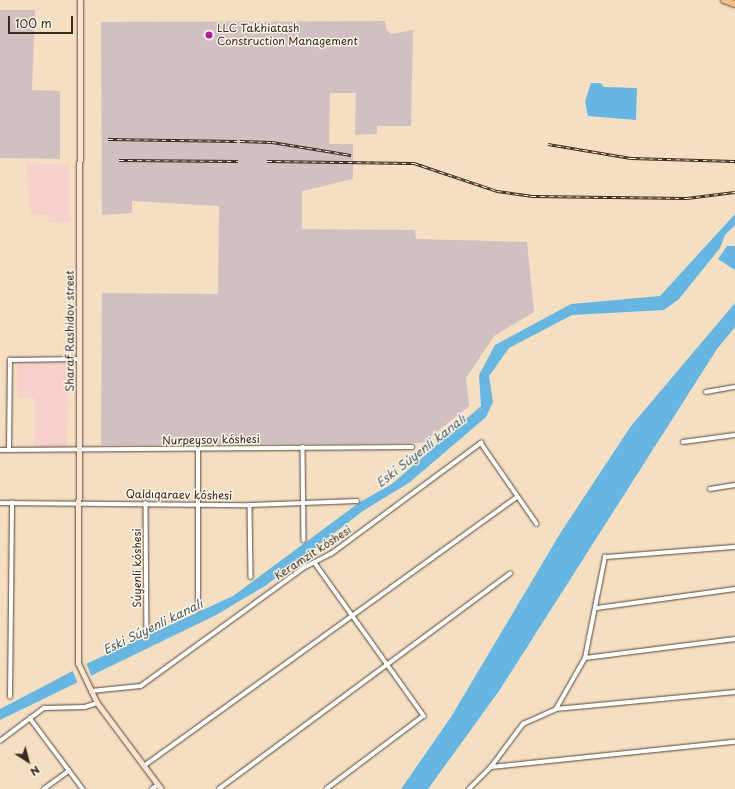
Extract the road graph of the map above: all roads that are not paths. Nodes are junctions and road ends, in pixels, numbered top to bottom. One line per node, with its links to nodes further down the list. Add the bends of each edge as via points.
1 (80, 0): 4 (street, Sharaf Rashidov street)
2 (724, 0): 3 (main road)
3 (735, 4)
4 (80, 360): 13 (street, via 10,360); 14 (street, Sharaf Rashidov street)
5 (735, 387): 6 (street)
6 (706, 392)
7 (735, 435): 8 (street)
8 (683, 442)
9 (304, 447): 10 (street, Nurpeysov kóshesi); 11 (street, Nurpeysov kóshesi); 24 (street)
10 (412, 447)
11 (198, 449): 14 (street, Nurpeysov kóshesi); 23 (street)
12 (0, 450): 13 (street, Nurpeysov kóshesi)
13 (9, 450): 14 (street, Nurpeysov kóshesi)
14 (80, 450): 19 (street, Sharaf Rashidov street)
15 (735, 485): 16 (street)
16 (710, 489)
17 (517, 498): 26 (street, Keramzit kóshesi); 29 (street, Keramzit kóshesi, via 481,443); 35 (street)
18 (357, 501): 24 (street, Qaldıqaraev kóshesi)
19 (80, 502): 21 (street, Qaldıqaraev kóshesi); 22 (street, Qaldıqaraev kóshesi); 40 (street, Sharaf Rashidov street, via 78,663)
20 (0, 503): 21 (street, Qaldıqaraev kóshesi)
21 (12, 503): 42 (street)
22 (146, 503): 23 (street, Qaldıqaraev kóshesi); 36 (street, Súyenli kóshesi)
23 (197, 504): 25 (street, Qaldıqaraev kóshesi); 34 (street)
24 (303, 504): 25 (street, Qaldıqaraev kóshesi); 27 (street)
25 (250, 505): 31 (street)
26 (537, 524)
27 (304, 540)
28 (735, 546): 33 (street, via 605,558)
29 (315, 563): 35 (street); 40 (street, Keramzit kóshesi, via 141,686)
30 (510, 574): 39 (street)
31 (251, 577)
32 (735, 589): 33 (street)
33 (597, 608): 38 (street)
34 (198, 609)
35 (351, 615): 39 (street); 48 (street)
36 (147, 632)
37 (735, 639): 38 (street)
38 (585, 658): 44 (street)
39 (388, 665): 55 (street); 56 (street, via 424,716)
40 (91, 691): 43 (street)
41 (735, 692): 44 (street)
42 (10, 697)
43 (97, 703): 45 (street, via 85,707 44,708); 48 (street)
44 (556, 710): 49 (street, via 524,724)
45 (30, 718): 46 (street); 50 (street)
46 (0, 741)
47 (735, 742): 49 (street)
48 (144, 766): 51 (street)
49 (492, 767): 57 (street)
50 (69, 771): 52 (street); 53 (street)
51 (160, 787): 54 (street)
52 (44, 789)
53 (83, 789)
54 (152, 789)
55 (219, 789)
56 (327, 789)
57 (468, 789)

